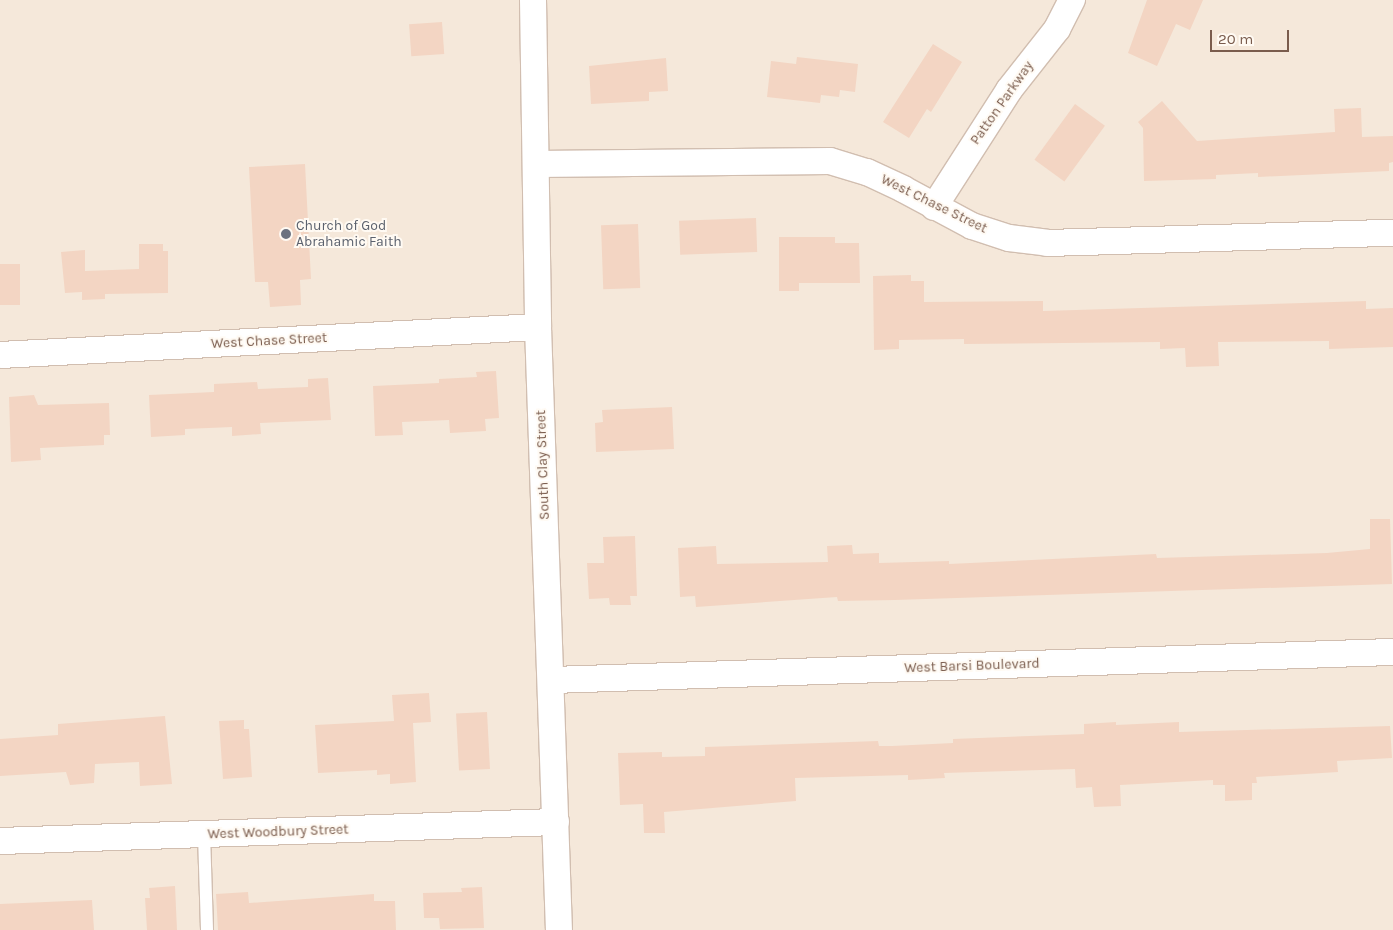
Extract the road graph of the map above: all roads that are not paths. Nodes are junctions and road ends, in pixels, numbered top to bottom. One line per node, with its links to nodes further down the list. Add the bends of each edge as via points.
1 (533, 0): 3 (street, South Clay Street)
2 (1072, 0): 4 (street, Patton Parkway, via 1057,29 1009,90)
3 (536, 164): 4 (street, West Chase Street, via 830,161 867,172); 6 (street, South Clay Street)
4 (934, 207): 5 (street, West Chase Street, via 972,226 1009,238 1047,243)
5 (1393, 233)
6 (538, 327): 7 (street, West Chase Street); 9 (street, South Clay Street)
7 (0, 355)
8 (1393, 652): 9 (street, West Barsi Boulevard)
9 (552, 680): 10 (street, South Clay Street)
10 (556, 822): 11 (street, West Woodbury Street); 14 (street, South Clay Street)
11 (204, 834): 12 (street, West Woodbury Street); 13 (lane)
12 (0, 842)
13 (207, 930)
14 (559, 930)

